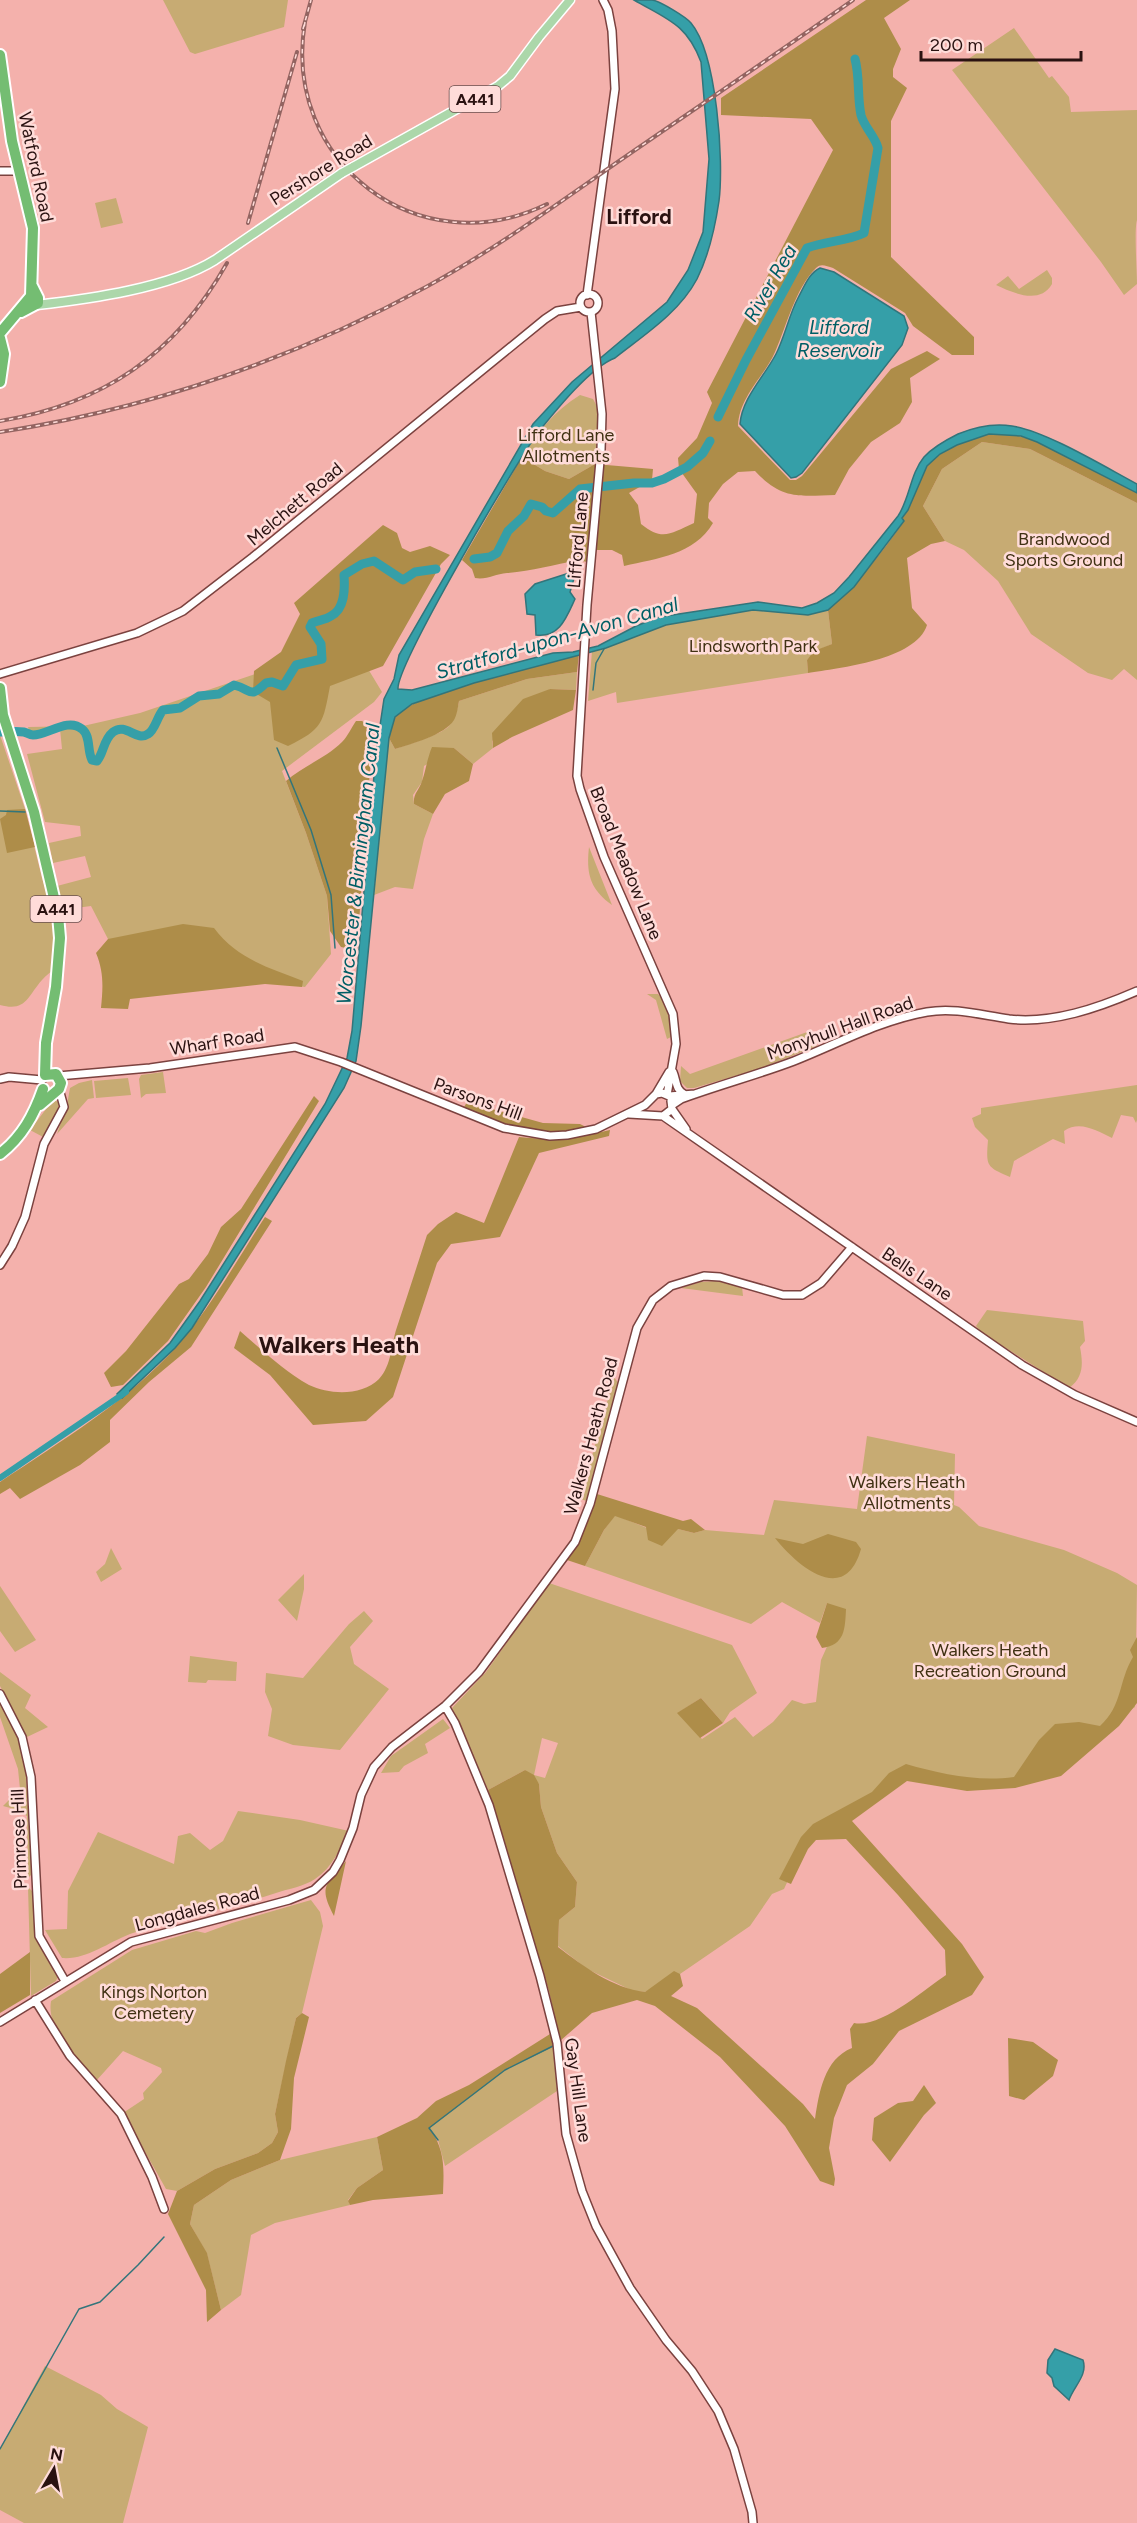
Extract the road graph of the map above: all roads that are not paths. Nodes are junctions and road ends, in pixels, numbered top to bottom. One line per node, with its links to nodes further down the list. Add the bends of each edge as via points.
1 (570, 0): 7 (main road, Pershore Road / A441, bridge, via 498,86 342,173 199,269 126,290 53,303)
2 (603, 0): 6 (street, Lifford Lane, via 612,31 615,89)
3 (0, 55): 5 (highway, Watford Road)
4 (0, 171): 5 (street)
5 (18, 171): 7 (highway, Watford Road, via 32,217)
6 (587, 295): 8 (street, Lifford Lane, via 581,299); 9 (street, Lifford Lane, via 598,301)
7 (33, 298): 10 (highway, via 12,319)
8 (580, 307): 9 (street); 13 (street, Melchett Road, via 557,311 544,319 254,557 177,615 137,633)
9 (591, 312): 12 (street, Lifford Lane, via 602,414)
10 (1, 340): 11 (highway)
11 (0, 382)
12 (585, 664): 18 (street, Broad Meadow Lane, via 577,768 580,789 673,1014 676,1030)
13 (0, 674)
14 (0, 688): 15 (highway, A441)
15 (5, 721): 20 (highway, A441, via 34,812 58,915 58,968 46,1042)
16 (1137, 991): 23 (street, Monyhull Hall Road, via 1074,1013 1035,1019 943,1010 925,1012)
17 (355, 1068): 20 (street, Wharf Road, via 290,1047 81,1075); 27 (street, Parsons Hill, via 504,1128 530,1134 581,1133)
18 (672, 1069): 21 (street, Broad Meadow Lane); 22 (street, via 676,1085); 24 (street, Broad Meadow Lane)
19 (0, 1079): 20 (street, Wharf Road)
20 (52, 1083): 31 (highway, via 14,1141); 33 (street, via 64,1107 44,1144 25,1217)
21 (656, 1094): 24 (street); 25 (street)
22 (684, 1094): 23 (street, Monyhull Hall Road); 24 (street, Monyhull Hall Road)
23 (695, 1094): 26 (street, Monyhull Hall Road, via 676,1101)
24 (668, 1096): 26 (street)
25 (649, 1102): 27 (street, Parsons Hill); 28 (street)
26 (672, 1107): 29 (street); 30 (street, Bells Lane)
27 (628, 1114): 28 (street, Parsons Hill)
28 (654, 1115): 29 (street)
29 (663, 1116): 30 (street, Bells Lane)
30 (690, 1133): 32 (street, Bells Lane)
31 (0, 1154)
32 (852, 1247): 34 (street, Bells Lane, via 1022,1365); 36 (street, Walkers Heath Road, via 808,1293 796,1296 720,1277 696,1277 671,1286 653,1300 637,1328 590,1504 575,1542 479,1672)
33 (0, 1265)
34 (1137, 1422)
35 (0, 1694): 38 (street, Primrose Hill, via 22,1737 31,1777 39,1936)
36 (445, 1706): 37 (street, Walkers Heath Road, via 392,1747 374,1767 360,1795 353,1828 340,1860); 42 (street, Gay Hill Lane, via 489,1805 540,1976 557,2043 566,2134 582,2191 630,2288 718,2411 734,2448)
37 (314, 1890): 38 (street, Longdales Road, via 131,1942)
38 (65, 1981): 39 (street, Longdales Road)
39 (35, 2000): 40 (street, Longdales Road); 41 (street, via 70,2056 121,2114)
40 (0, 2022)
41 (164, 2209)
42 (753, 2523)

